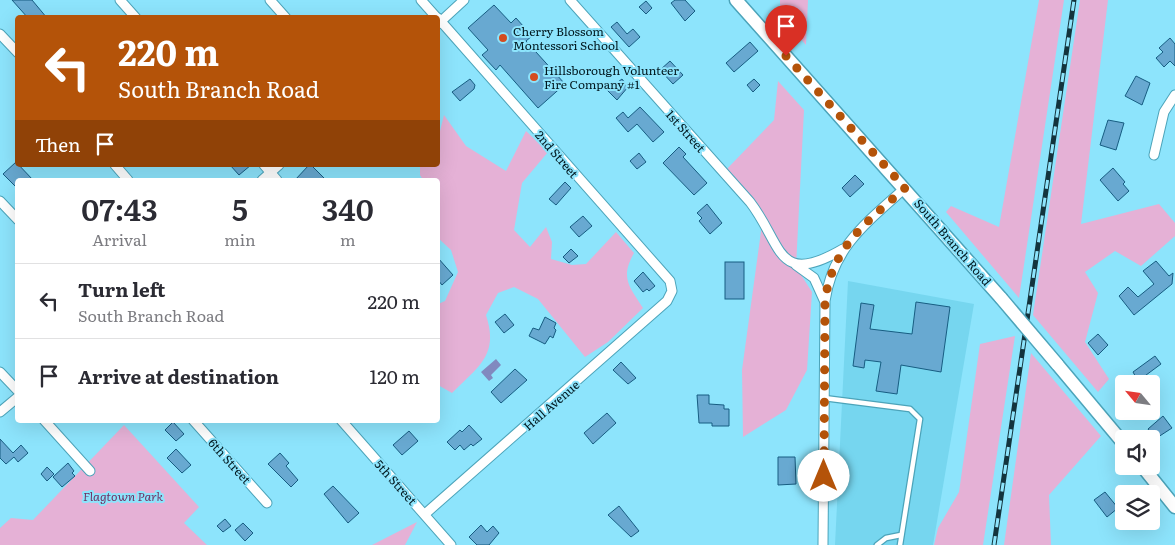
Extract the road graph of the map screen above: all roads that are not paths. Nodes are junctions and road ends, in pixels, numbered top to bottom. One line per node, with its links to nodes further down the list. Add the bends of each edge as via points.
1 (120, 0): 7 (street)
2 (270, 0): 8 (street)
3 (421, 0): 9 (street, 2nd Street)
4 (464, 0): 10 (street)
5 (570, 0): 27 (street, 1st Street, via 750,202 778,252)
6 (736, 0): 23 (street, South Branch Road)
7 (133, 15)
8 (283, 15)
9 (434, 15)
10 (440, 18)
11 (440, 22): 28 (street, 2nd Street, via 670,281)
12 (0, 34): 13 (street)
13 (15, 50)
14 (1175, 95): 15 (street, via 1164,112)
15 (1154, 155)
16 (117, 167): 20 (street)
17 (266, 167): 19 (street)
18 (277, 167): 19 (street)
19 (271, 172): 21 (street); 22 (street)
20 (126, 178)
21 (264, 178)
22 (276, 178)
23 (905, 188): 26 (street); 38 (street, South Branch Road, bridge)
24 (0, 201): 25 (street)
25 (15, 217)
26 (843, 249): 27 (street, via 824,260); 29 (street, via 831,272)
27 (796, 264): 29 (street, 1st Street, via 814,278)
28 (672, 291): 43 (street, Hall Avenue, via 667,302)
29 (825, 301): 32 (street)
30 (0, 372): 31 (street)
31 (15, 388)
32 (824, 398): 44 (lane, via 910,409 920,419); 46 (street)
33 (15, 400): 34 (street)
34 (0, 412)
35 (47, 423): 39 (street)
36 (196, 423): 41 (street, 6th Street)
37 (344, 423): 43 (street, 5th Street)
38 (1115, 433)
39 (90, 471)
40 (1149, 475): 42 (street)
41 (267, 503)
42 (1175, 506)
43 (425, 514): 45 (street, 5th Street)
44 (901, 535): 47 (lane, via 886,538); 48 (lane)
45 (451, 545)
46 (823, 545)
47 (877, 545)
48 (900, 545)

